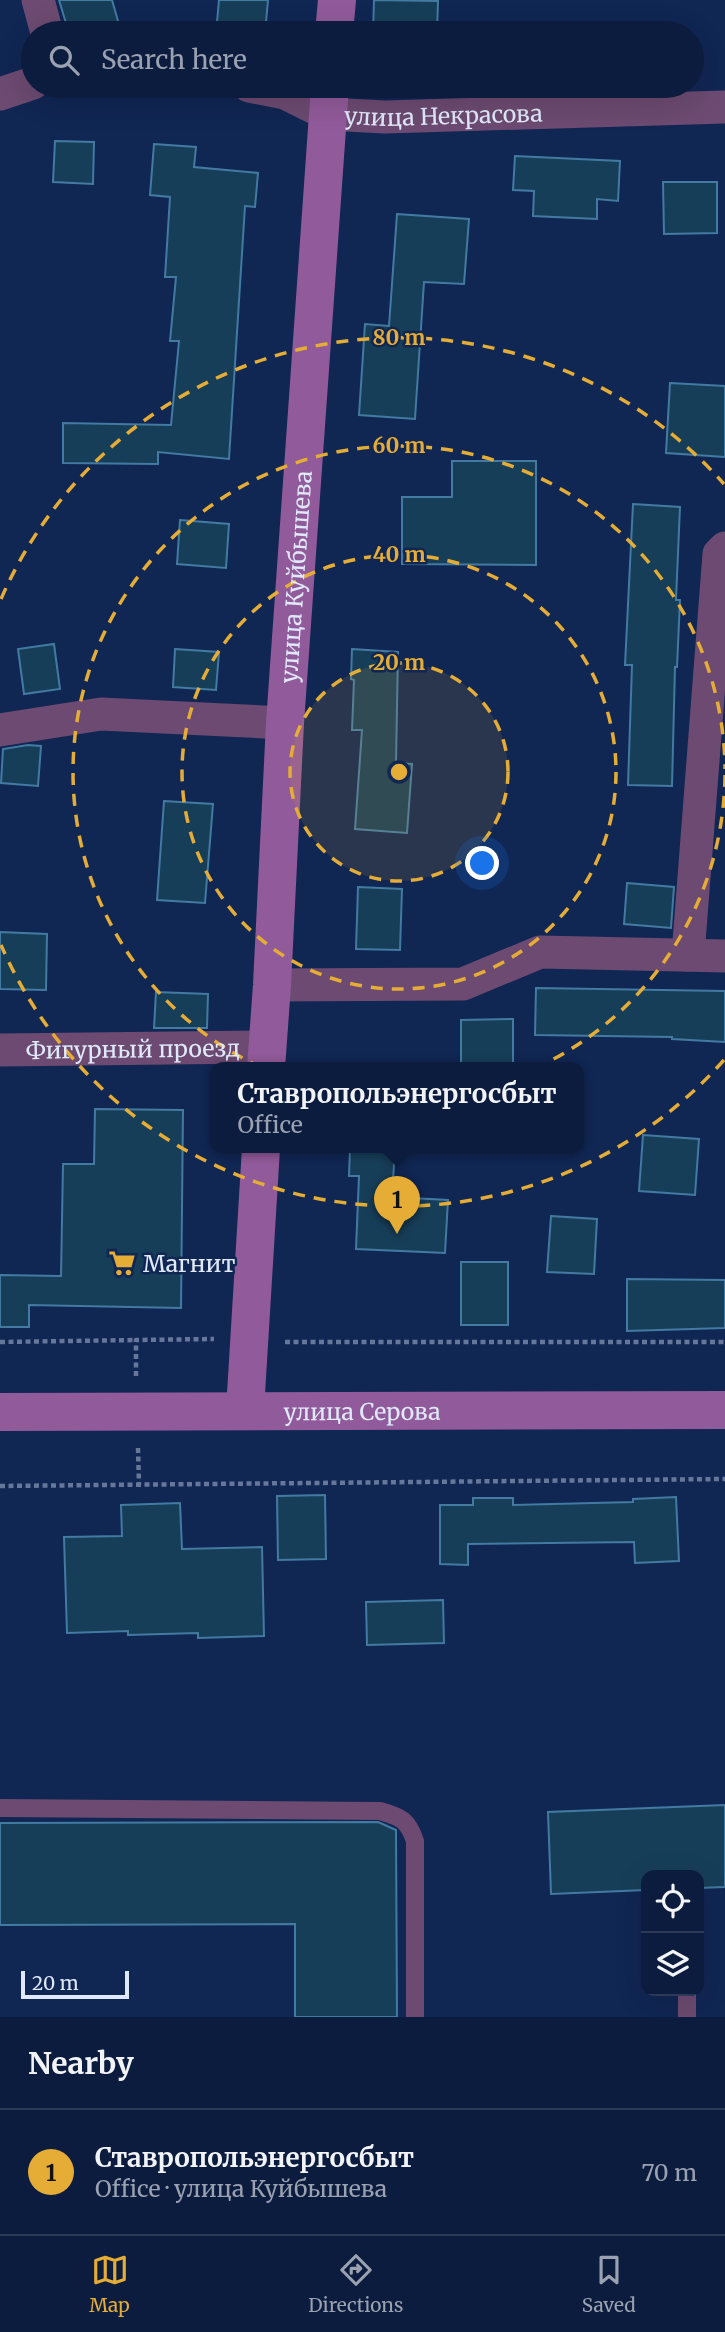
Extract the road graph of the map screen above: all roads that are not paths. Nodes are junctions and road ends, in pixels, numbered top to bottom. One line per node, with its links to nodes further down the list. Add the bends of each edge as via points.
1 (38, 0): 3 (street)
2 (337, 0): 4 (street)
3 (44, 21)
4 (335, 21)
5 (21, 87): 6 (street)
6 (0, 94)
7 (328, 100): 8 (street, улица Некрасова, via 384,117); 10 (street, улица Куйбышева)
8 (725, 107)
9 (725, 548): 12 (street, via 719,555)
10 (285, 723): 11 (street, via 101,714); 14 (street, улица Куйбышева)
11 (0, 730)
12 (688, 955): 13 (street); 14 (street, via 540,952 463,984)
13 (725, 956)
14 (272, 985): 16 (street, улица Куйбышева)
15 (0, 1050): 16 (street, Фигурный проезд)
16 (266, 1057)
17 (261, 1153): 18 (street)
18 (245, 1410): 19 (street, улица Серова); 20 (street, улица Серова)
19 (725, 1410)
20 (0, 1412)
21 (0, 1808): 23 (lane, via 380,1811 396,1815 409,1825 415,1841)
22 (687, 1996): 24 (lane)
23 (415, 2017)
24 (687, 2017)

